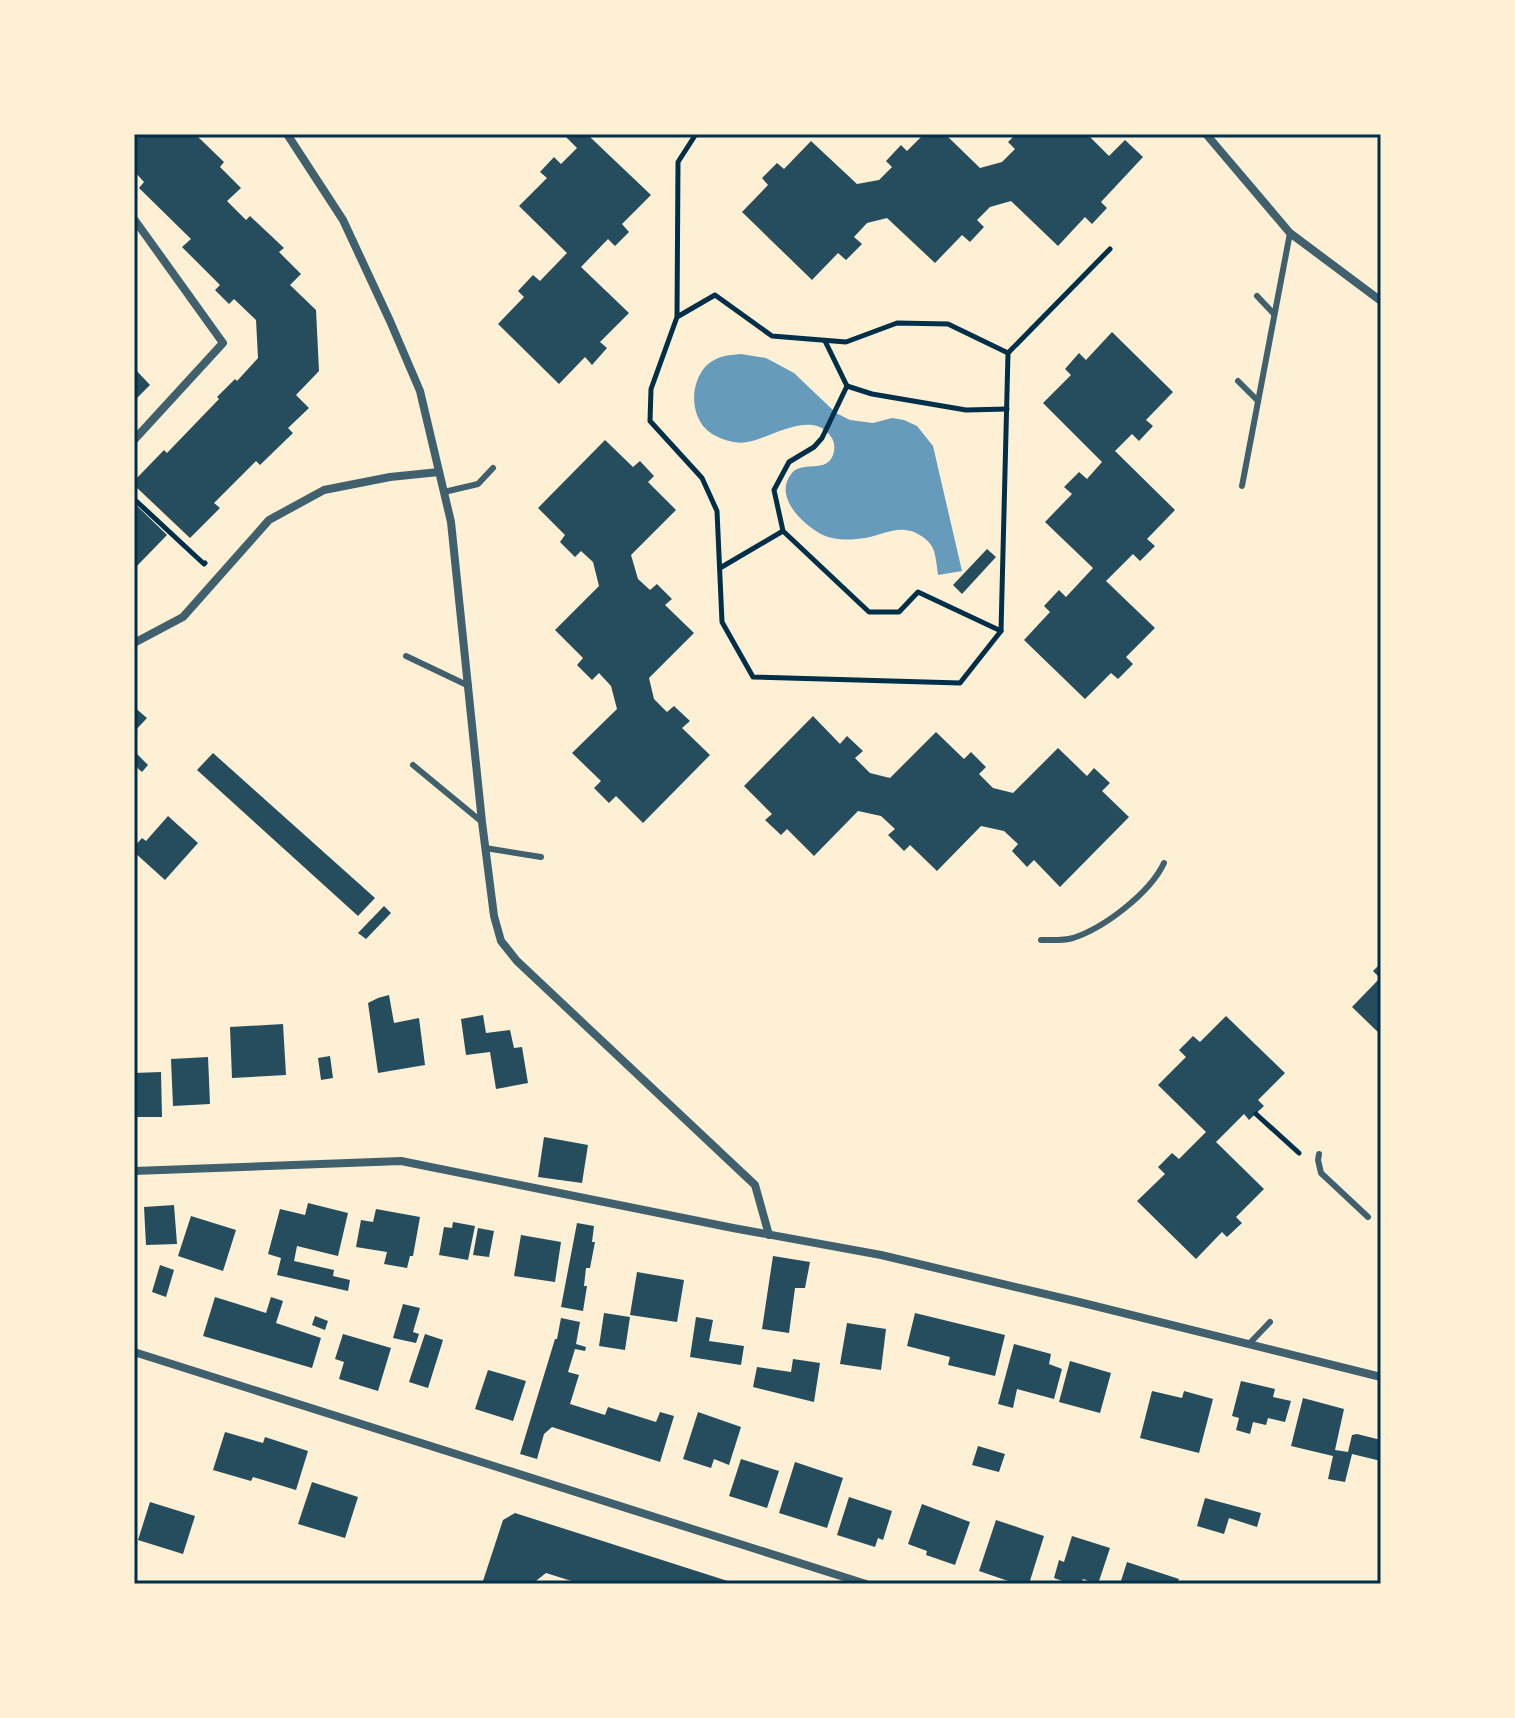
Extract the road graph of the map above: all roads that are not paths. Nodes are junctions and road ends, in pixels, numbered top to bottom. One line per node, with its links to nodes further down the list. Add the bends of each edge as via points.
1 (287, 134): 12 (street, via 343,220 390,321 420,391)
2 (1206, 134): 4 (street)
3 (134, 219): 10 (street, via 223,343)
4 (1290, 233): 6 (street); 7 (lane)
5 (1257, 296): 7 (lane)
6 (1381, 301)
7 (1274, 314): 9 (lane)
8 (1238, 381): 9 (lane)
9 (1258, 401): 13 (lane)
10 (134, 440)
11 (493, 468): 14 (lane, via 478,484)
12 (439, 472): 14 (street); 15 (street, via 324,490 269,520 183,617)
13 (1242, 486)
14 (444, 492): 17 (street)
15 (134, 643)
16 (406, 656): 17 (lane)
17 (469, 686): 19 (street)
18 (413, 765): 19 (lane)
19 (482, 822): 20 (street)
20 (485, 848): 21 (lane); 27 (street, via 494,916 509,952 755,1185)
21 (541, 857)
22 (1164, 863): 23 (lane, via 1143,891 1104,922 1067,939)
23 (1041, 940)
24 (1319, 1154): 26 (lane, via 1321,1173)
25 (134, 1171): 27 (street, via 401,1161)
26 (1368, 1217)
27 (769, 1235): 29 (street, via 881,1255)
28 (1270, 1322): 29 (lane)
29 (1249, 1344): 31 (street)
30 (134, 1352): 32 (street)
31 (1381, 1377)
32 (866, 1584)

